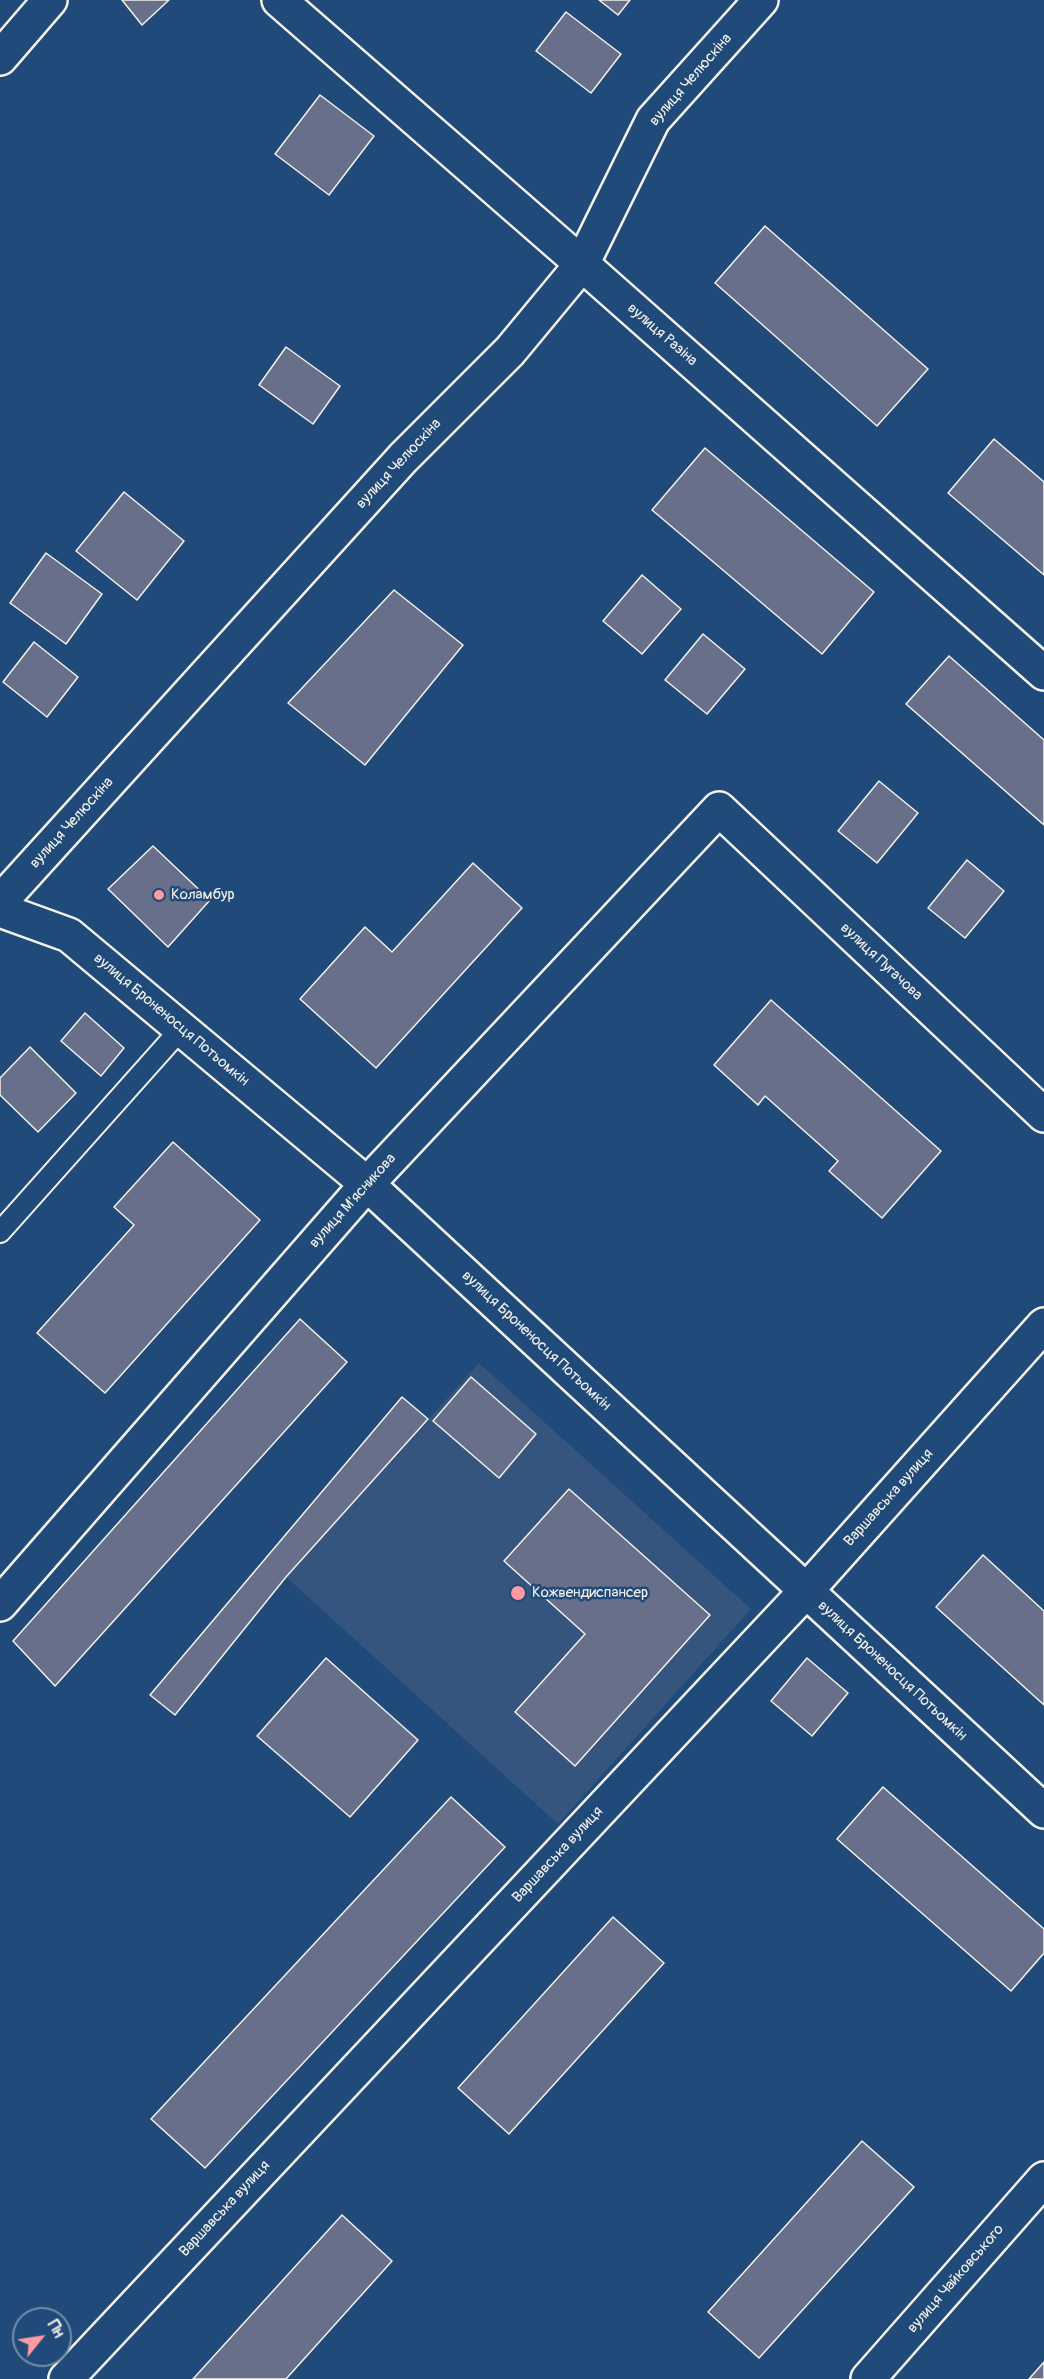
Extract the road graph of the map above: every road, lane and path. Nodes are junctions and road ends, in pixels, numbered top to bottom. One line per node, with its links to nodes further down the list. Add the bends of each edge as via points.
1 (50, 0): 4 (street)
2 (279, 0): 5 (street, вулиця Разіна)
3 (760, 0): 5 (street, вулиця Челюскіна, via 653,120)
4 (0, 58)
5 (582, 264): 6 (street, вулиця Разіна); 8 (street, вулиця Челюскіна, via 510,351 403,458)
6 (1044, 673)
7 (719, 808): 11 (street, вулиця Пугачова); 12 (street, вулиця М'ясникова)
8 (0, 902)
9 (0, 910): 10 (street, вулиця Броненосця Потьомкін, via 69,935)
10 (181, 1029): 12 (street, вулиця Броненосця Потьомкін); 13 (lane)
11 (1044, 1115)
12 (367, 1184): 15 (street, вулиця Броненосця Потьомкін); 16 (street, вулиця М'ясникова)
13 (0, 1232)
14 (1044, 1325): 15 (street, Варшавська вулиця)
15 (806, 1591): 17 (street, вулиця Броненосця Потьомкін); 19 (street, Варшавська вулиця)
16 (0, 1604)
17 (1044, 1811)
18 (1044, 2179): 20 (street, вулиця Чайковського)
19 (66, 2379)
20 (868, 2379)

